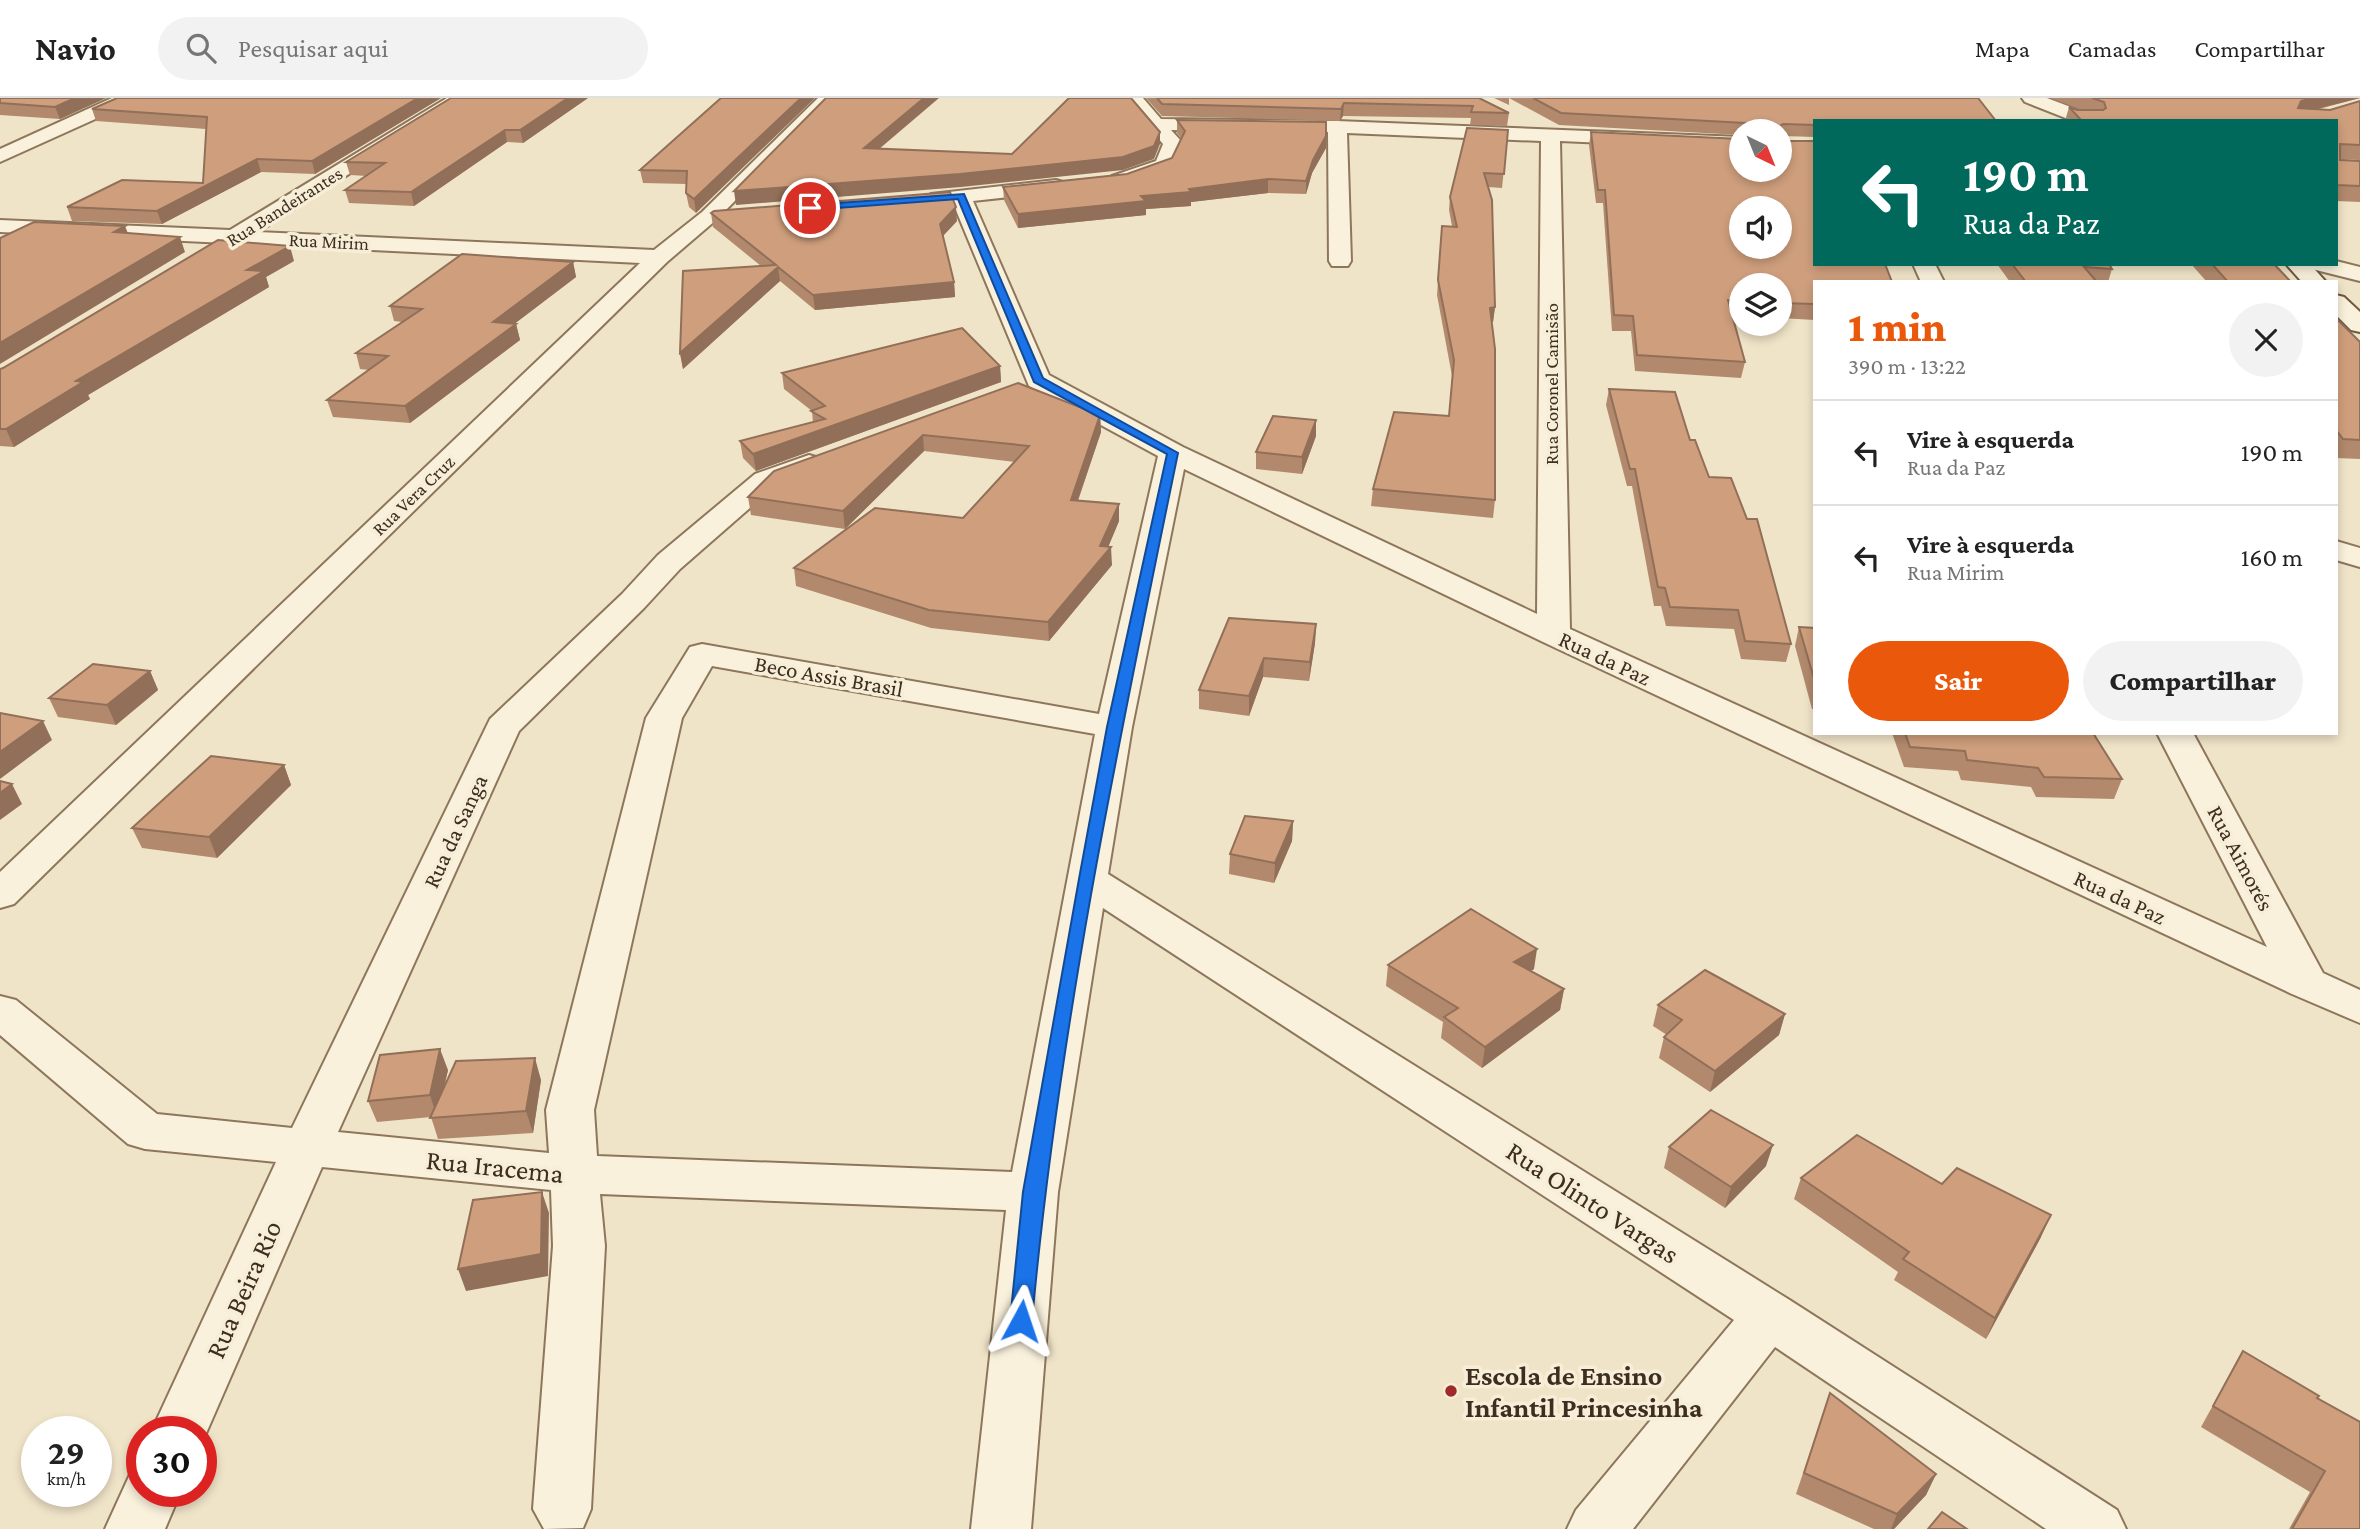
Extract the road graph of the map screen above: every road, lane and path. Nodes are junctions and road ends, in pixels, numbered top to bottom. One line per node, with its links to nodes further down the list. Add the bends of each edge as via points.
1 (127, 98): 12 (street)
2 (459, 98): 18 (street, Rua Bandeirantes)
3 (828, 98): 20 (street, Rua Vera Cruz, via 722,215)
4 (1133, 98): 8 (street)
5 (2031, 98): 7 (street)
6 (1506, 114): 10 (street)
7 (2085, 119)
8 (1156, 124): 9 (street); 13 (street, via 1173,143 1164,165 1128,179)
9 (1337, 127): 10 (street); 21 (street)
10 (1550, 134): 11 (street); 32 (street, Rua Coronel Camisão)
11 (1729, 142)
12 (0, 156)
13 (1100, 182)
14 (1072, 184): 15 (street)
15 (961, 196): 16 (street); 28 (street, Rua da Paz, via 1025,385)
16 (922, 199)
17 (0, 226): 18 (street, Rua Mirim)
18 (236, 236): 19 (street, Rua Bandeirantes); 20 (street, Rua Mirim)
19 (201, 257)
20 (659, 257): 36 (street, Rua Vera Cruz)
21 (1340, 261)
22 (2299, 266): 25 (street)
23 (2328, 266): 24 (street)
24 (2360, 274)
25 (2313, 280)
26 (2338, 304): 27 (street)
27 (2360, 325)
28 (1173, 453): 32 (street, Rua da Paz); 33 (street)
29 (830, 456): 40 (street, Rua da Sanga, via 765,480 669,562 503,727)
30 (2338, 551): 31 (street)
31 (2360, 558)
32 (1553, 634): 37 (street, Rua da Paz)
33 (1114, 727): 35 (street); 41 (street, Beco Assis Brasil, via 702,654 664,718 642,801 570,1110)
34 (2176, 735): 37 (street, Rua Aimorés)
35 (1087, 879): 42 (street); 43 (street, Rua Olinto Vargas)
36 (0, 895)
37 (2307, 984): 38 (street, Rua da Paz)
38 (2360, 1008)
39 (0, 1011): 40 (street, Rua Iracema, via 145,1130)
40 (307, 1147): 41 (street, Rua Iracema); 44 (street, Rua Beira Rio)
41 (573, 1174): 42 (street, Rua Iracema); 46 (street, via 579,1246)
42 (1033, 1192): 48 (street)
43 (1769, 1315): 49 (street); 50 (street, Rua Olinto Vargas)
44 (186, 1416)
45 (145, 1507): 47 (street)
46 (562, 1509)
47 (135, 1529)
48 (1000, 1529)
49 (1597, 1529)
50 (2096, 1529)

